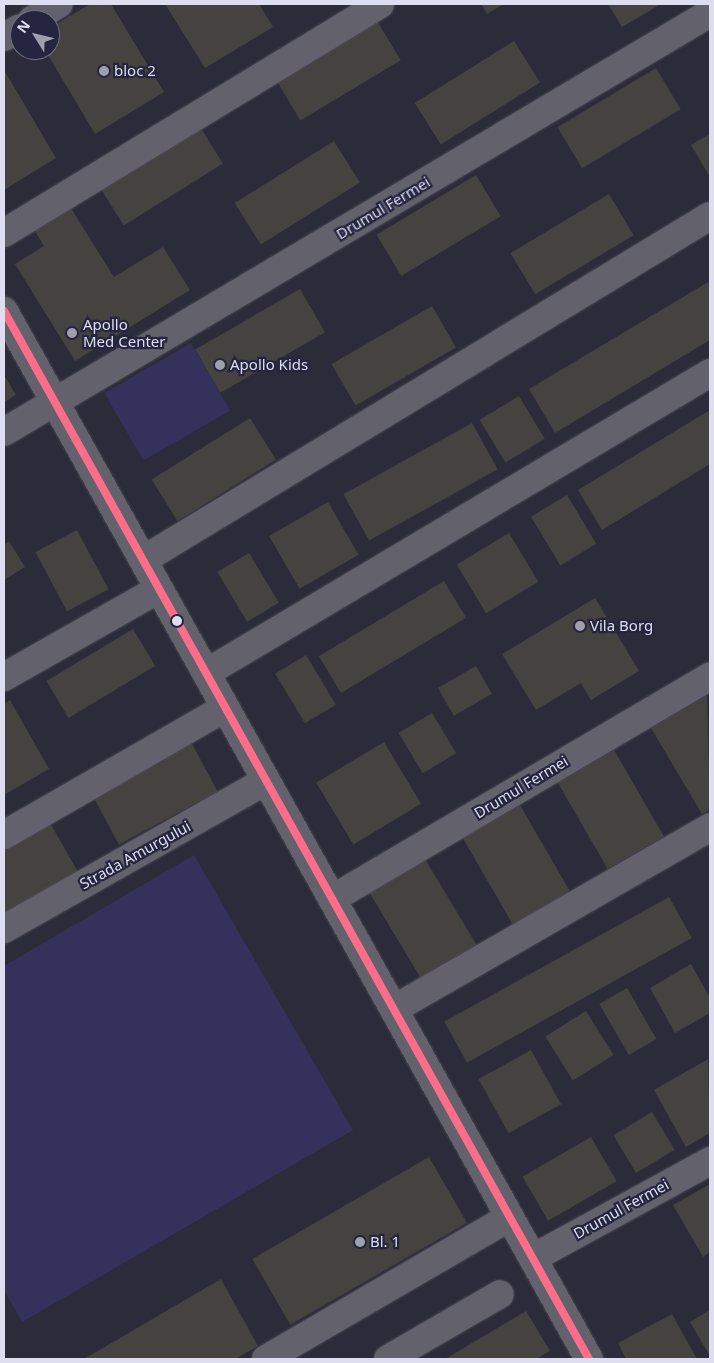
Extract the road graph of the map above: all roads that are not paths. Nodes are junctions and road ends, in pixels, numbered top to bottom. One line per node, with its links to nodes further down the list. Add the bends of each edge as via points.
1 (380, 4): 4 (street)
2 (710, 13): 7 (street, Drumul Fermei)
3 (710, 216): 9 (street)
4 (4, 233)
5 (4, 310): 7 (street)
6 (710, 373): 11 (street)
7 (55, 403): 8 (street); 9 (street)
8 (4, 432)
9 (142, 560): 10 (street)
10 (159, 589): 11 (street); 13 (street)
11 (206, 673): 14 (street)
12 (710, 676): 18 (street, Drumul Fermei)
13 (4, 677)
14 (225, 708): 15 (street); 17 (street)
15 (266, 781): 18 (street); 19 (street, Strada Amurgului)
16 (710, 827): 20 (street)
17 (4, 835)
18 (332, 899): 20 (street)
19 (4, 929)
20 (394, 1009): 22 (street)
21 (710, 1161): 23 (street, Drumul Fermei)
22 (510, 1217): 23 (street); 26 (street)
23 (533, 1258): 25 (street)
24 (500, 1294): 27 (street)
25 (578, 1356)
26 (266, 1359)
27 (388, 1359)

